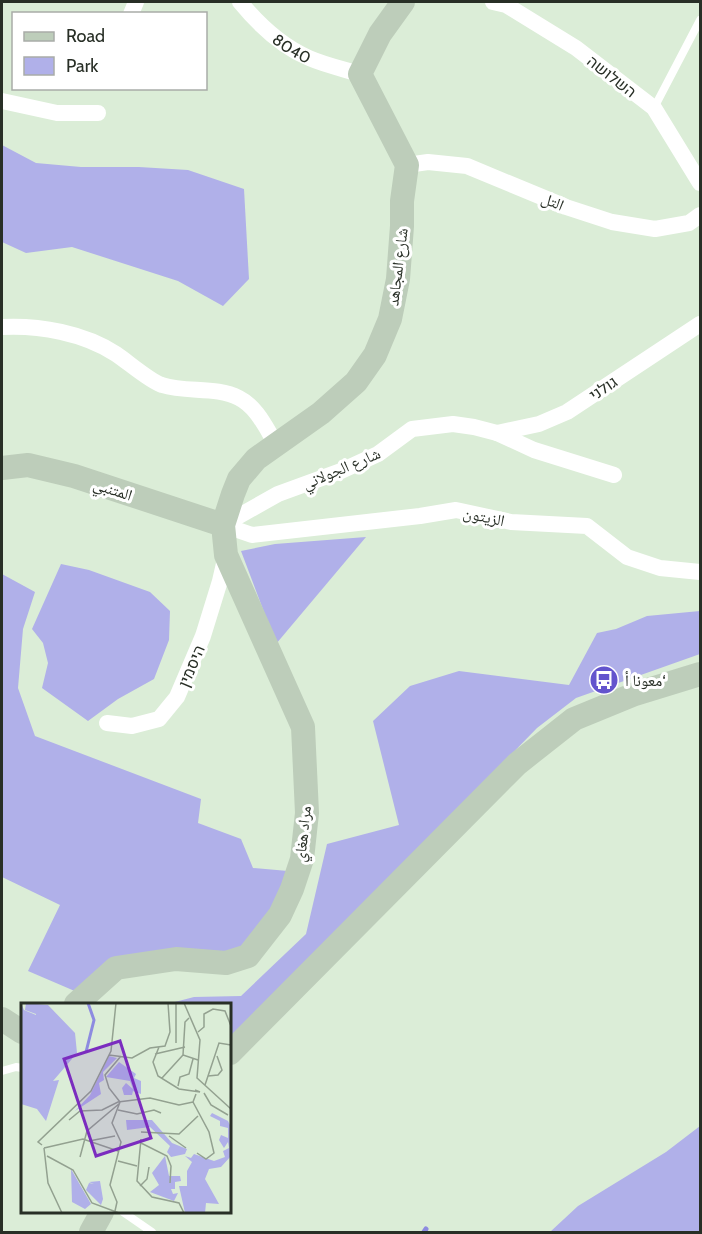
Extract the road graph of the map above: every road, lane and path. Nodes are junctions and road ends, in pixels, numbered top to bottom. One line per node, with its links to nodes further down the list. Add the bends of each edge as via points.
1 (240, 2): 5 (street, 8040, via 287,47)
2 (404, 2): 5 (street, via 380,34)
3 (493, 2): 7 (street, השלושה, via 506,5 576,48)
4 (700, 20): 7 (lane)
5 (360, 74): 9 (street)
6 (2, 101): 8 (street, via 57,113)
7 (654, 108): 10 (street, השלושה)
8 (98, 112)
9 (407, 165): 11 (street, التل, via 428,162 467,166 612,222 655,229 689,223); 15 (street, شارع المجاهد, via 398,279 390,319 375,355 339,398)
10 (700, 183)
11 (700, 215)
12 (700, 324): 14 (street, גולני, via 567,412 539,424)
13 (2, 327): 15 (street, via 74,334 113,352 160,385 240,398 259,415)
14 (497, 433): 17 (street, via 534,450); 18 (street, شارع الجولاني, via 453,424 412,429 378,454 278,494)
15 (276, 444): 18 (street, شارع المجاهد, via 239,478)
16 (2, 468): 18 (street, المتنبي, via 28,465 74,476)
17 (614, 475)
18 (223, 525): 19 (street, مراد هغاي); 20 (street, الزيتون, via 252,535 268,534 456,510 511,522 587,525 627,557 660,568)
19 (225, 555): 22 (street, היסמין, via 203,636 177,697 159,719 132,726); 23 (street, مراد هغاي, via 303,727 307,813 302,859 280,915 248,956 226,963 176,959 116,969)
20 (700, 572)
21 (700, 674): 26 (street, via 574,719 517,764)
22 (107, 723)
23 (78, 1003)
24 (2, 1019): 25 (street)
25 (21, 1031)
26 (231, 1052)
27 (21, 1068): 28 (lane)
28 (2, 1071)
29 (101, 1213): 31 (street)
30 (124, 1213): 32 (lane)
31 (91, 1233)
32 (152, 1233)

